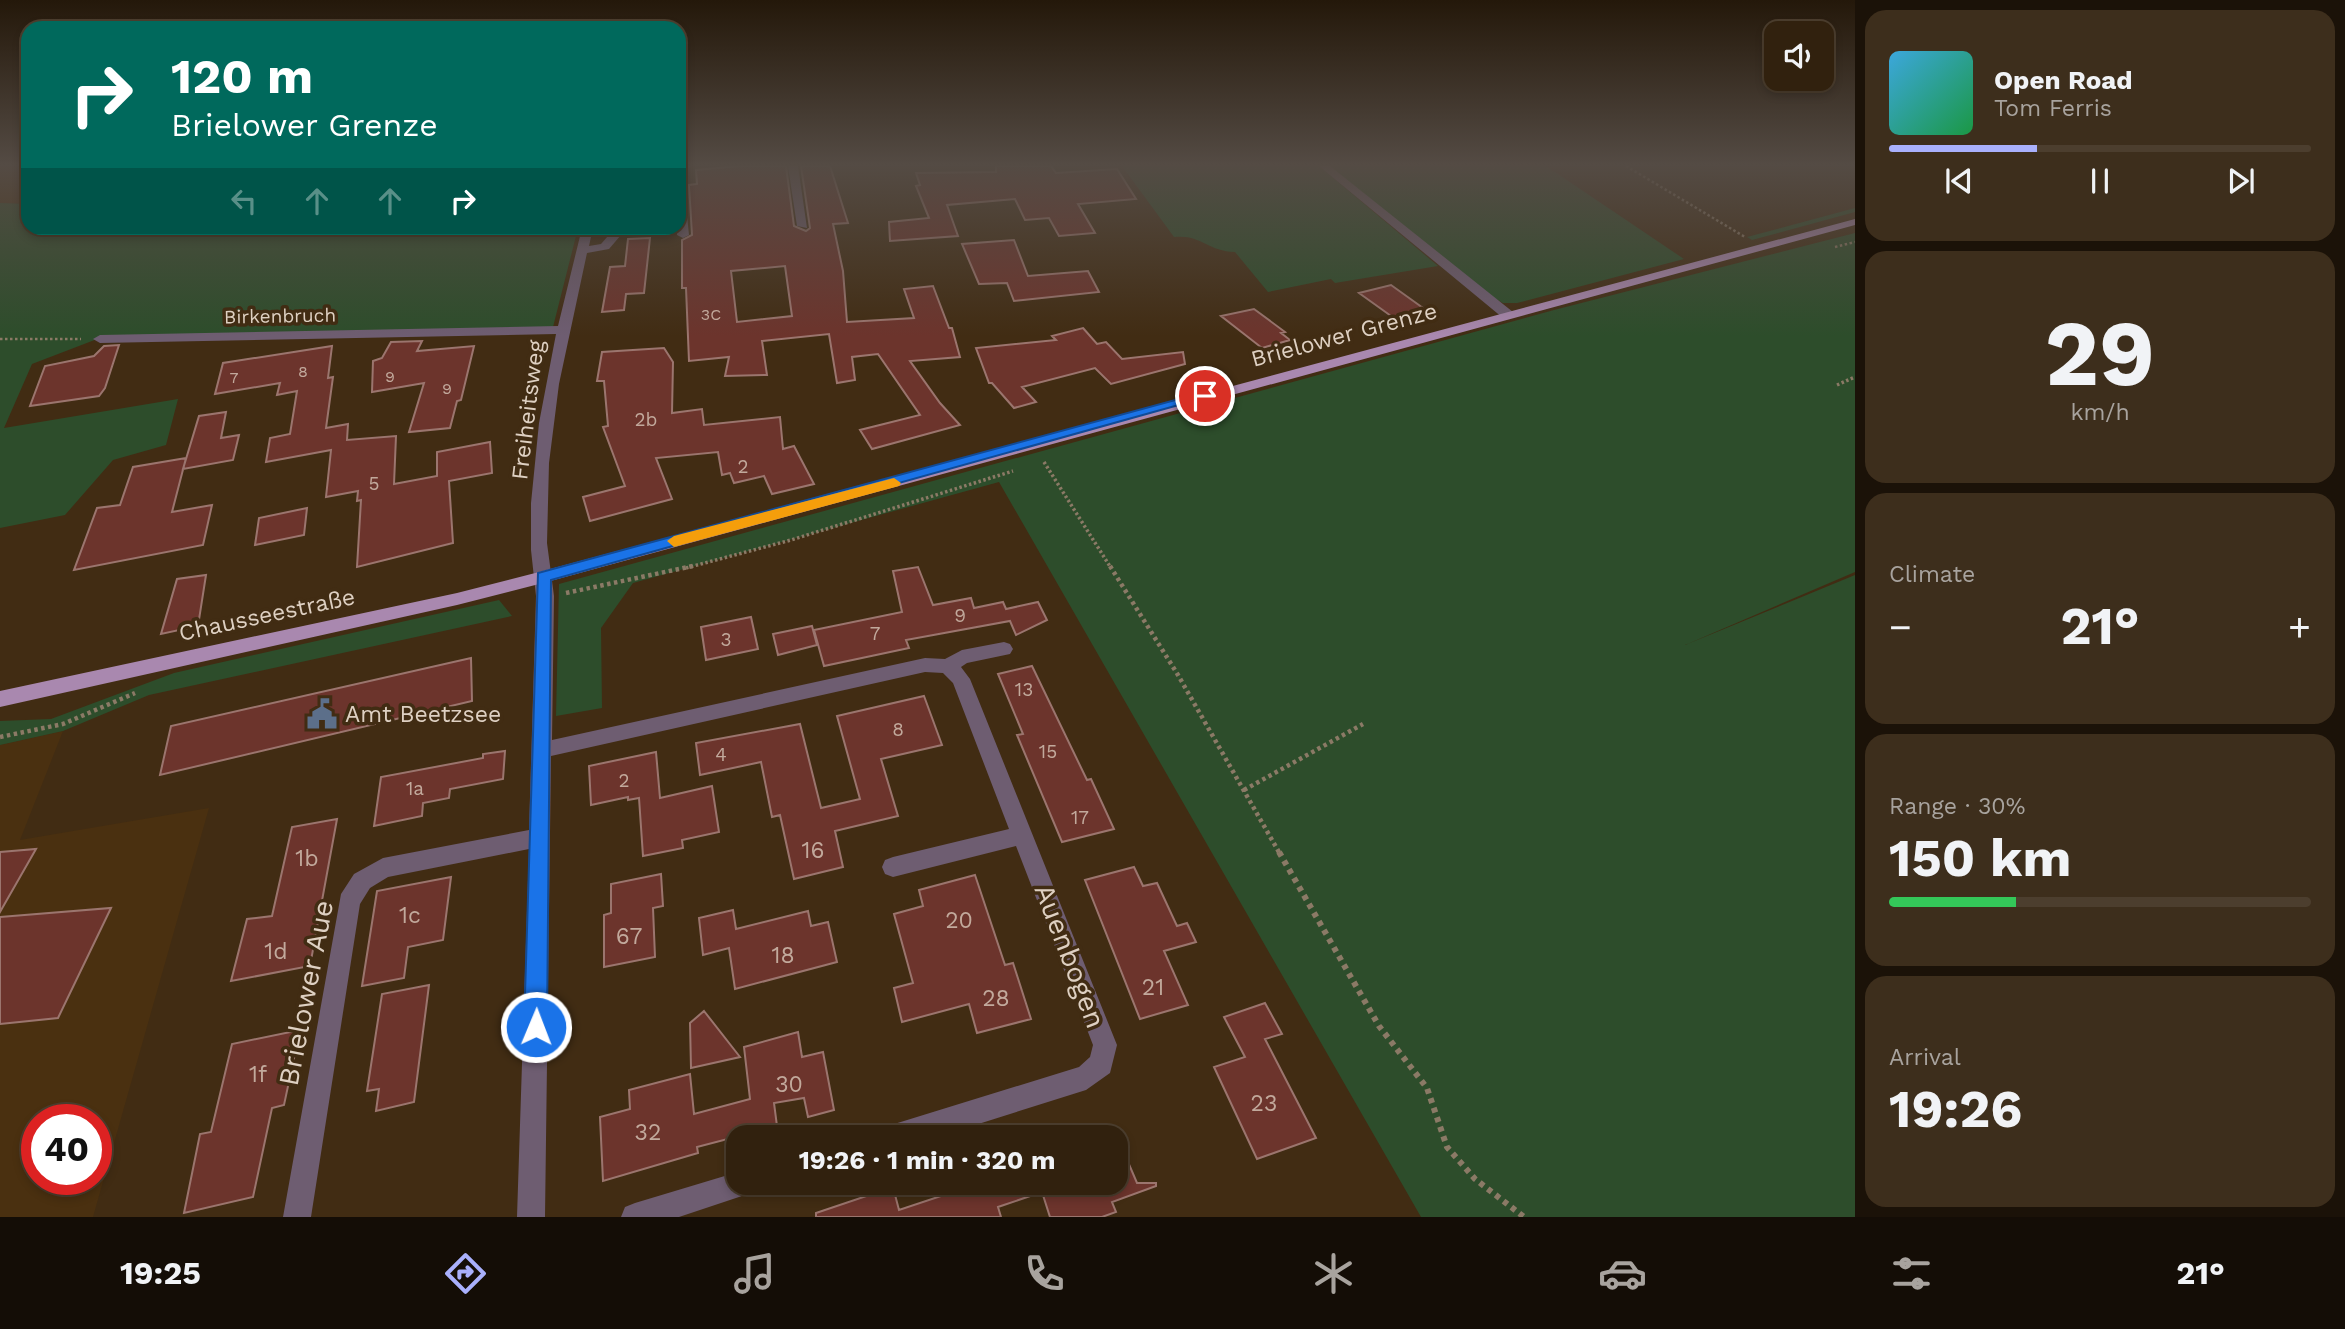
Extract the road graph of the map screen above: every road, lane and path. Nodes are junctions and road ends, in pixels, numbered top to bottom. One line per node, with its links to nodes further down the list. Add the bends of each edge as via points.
1 (802, 223): 5 (street)
2 (1395, 223): 10 (street, Brielower Grenze)
3 (1722, 223): 8 (path)
4 (1852, 223): 8 (main road, Brielower Grenze)
5 (803, 226)
6 (585, 235): 9 (street, Freiheitsweg)
7 (615, 235): 9 (street, via 605,247)
8 (1761, 246): 10 (main road, Brielower Grenze)
9 (582, 250): 11 (street, Freiheitsweg)
10 (1508, 314): 18 (main road, Brielower Grenze)
11 (561, 330): 13 (street, Birkenbruch); 18 (street, Freiheitsweg, via 542,478 539,544)
12 (0, 339): 13 (path)
13 (100, 339)
14 (1855, 377): 15 (path)
15 (1837, 385)
16 (1044, 462): 24 (path, via 1123,583)
17 (616, 584): 18 (path)
18 (545, 586): 21 (main road, Chausseestraße, via 457,599); 23 (street)
19 (1004, 649): 20 (street, via 962,657)
20 (948, 666): 23 (street, via 925,665); 25 (street, Auenbogen, via 961,679)
21 (0, 699)
22 (1363, 723): 24 (path)
23 (542, 750): 26 (street)
24 (1244, 790): 33 (path, via 1379,1027 1416,1069 1436,1112 1436,1126 1451,1152)
25 (1023, 835): 27 (street); 28 (street, Auenbogen, via 1105,1045 1101,1064 1086,1077)
26 (540, 837): 30 (street, Brielower Aue, via 383,869 362,881 349,901); 31 (street)
27 (893, 867)
28 (933, 1125)
29 (726, 1189): 32 (street)
30 (297, 1217)
31 (531, 1217)
32 (635, 1217)
33 (1524, 1217)

